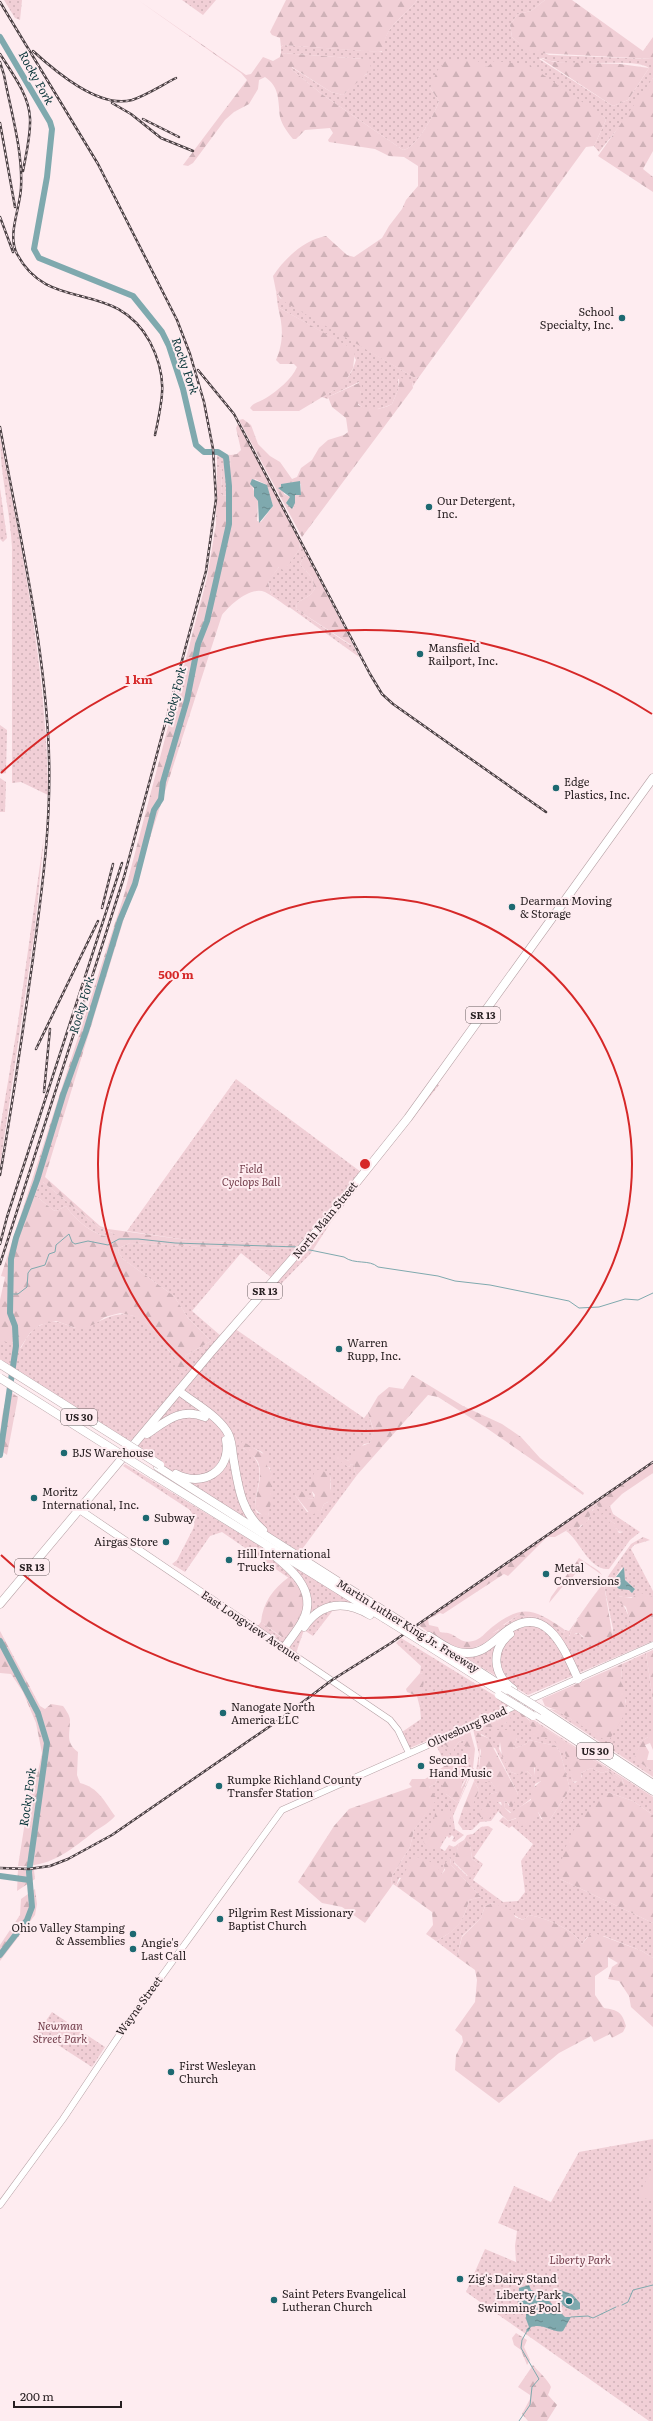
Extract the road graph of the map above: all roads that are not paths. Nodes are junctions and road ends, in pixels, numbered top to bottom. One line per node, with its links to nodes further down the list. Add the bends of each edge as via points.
1 (653, 778): 6 (highway, North Main Street / SR 13, via 423,1097 303,1248)
2 (0, 1364): 9 (highway, bridge)
3 (0, 1368): 9 (highway, Martin Luther King Jr. Freeway / US 30, bridge)
4 (0, 1378): 10 (highway, Martin Luther King Jr. Freeway / US 30, bridge)
5 (0, 1382): 10 (highway, bridge)
6 (177, 1393): 7 (highway); 8 (highway, North Main Street / SR 13); 12 (highway, via 214,1418 226,1430 231,1442 241,1499 254,1522 268,1534 337,1578)
7 (205, 1417): 8 (highway, via 191,1412 177,1414); 9 (highway, via 221,1430 226,1441 226,1457 219,1471 204,1479 190,1480)
8 (137, 1442): 11 (highway, North Main Street / SR 13)
9 (159, 1466): 12 (highway, Martin Luther King Jr. Freeway / US 30)
10 (151, 1475): 14 (highway, Martin Luther King Jr. Freeway / US 30); 17 (highway, via 248,1536 296,1576 306,1592 307,1609)
11 (80, 1510): 13 (highway, North Main Street / SR 13); 17 (main road, East Longview Avenue)
12 (346, 1587): 14 (highway, Martin Luther King Jr. Freeway / US 30, via 378,1607)
13 (0, 1604)
14 (386, 1616): 15 (highway, Martin Luther King Jr. Freeway / US 30, bridge); 17 (highway, via 350,1606 325,1608 310,1619)
15 (423, 1640): 18 (highway, via 472,1653 487,1647 517,1626 530,1623 542,1626 552,1631 560,1640); 19 (highway, Martin Luther King Jr. Freeway / US 30)
16 (653, 1645): 18 (main road, Olivesburg Road)
17 (286, 1649): 21 (main road, East Longview Avenue, via 390,1720 396,1726)
18 (575, 1680): 19 (highway, via 551,1636 538,1629 524,1628 507,1637 496,1655); 21 (main road, Olivesburg Road)
19 (506, 1692): 20 (highway, Martin Luther King Jr. Freeway / US 30)
20 (563, 1727): 22 (highway, Martin Luther King Jr. Freeway / US 30); 23 (highway, Martin Luther King Jr. Freeway / US 30)
21 (409, 1753): 24 (main road, Olivesburg Road)
22 (653, 1784)
23 (653, 1791)
24 (282, 1810): 25 (main road, Wayne Street)
25 (0, 2205)

